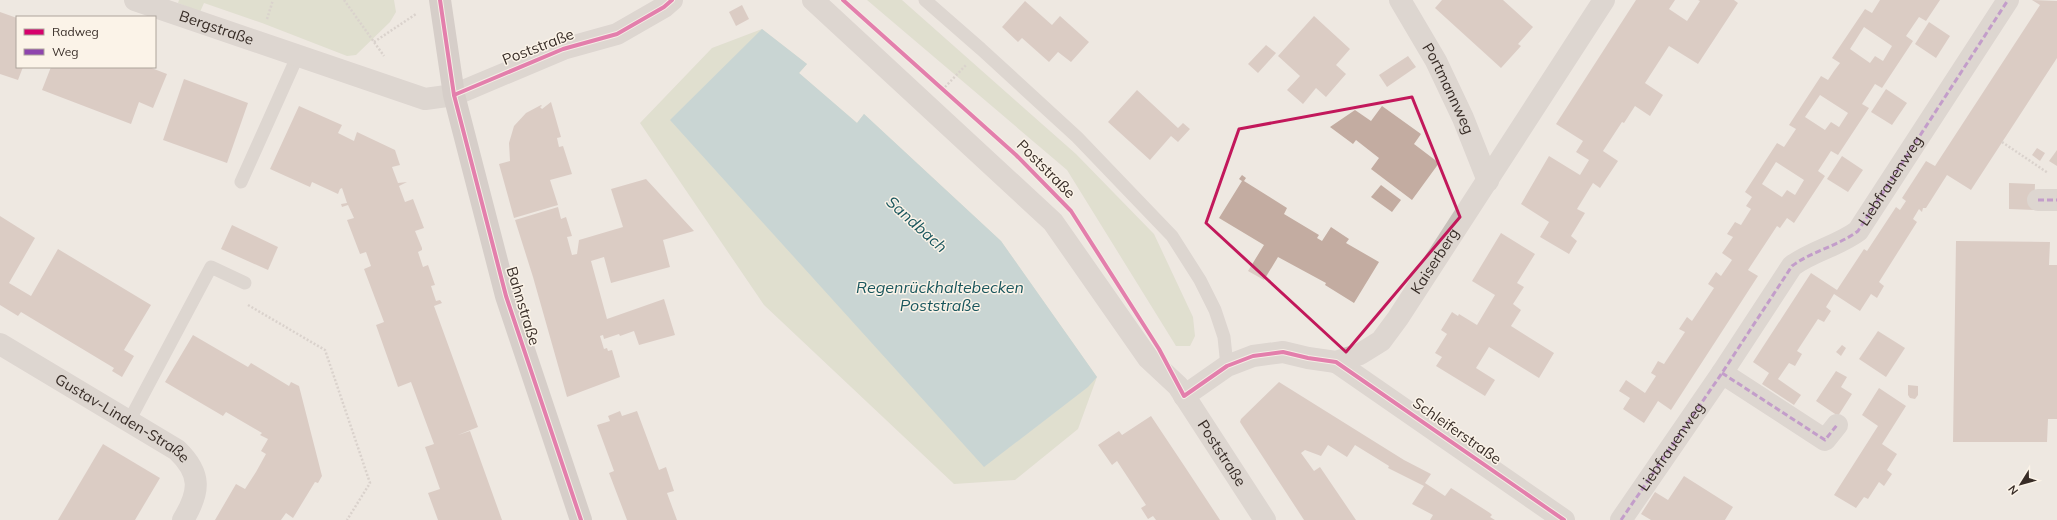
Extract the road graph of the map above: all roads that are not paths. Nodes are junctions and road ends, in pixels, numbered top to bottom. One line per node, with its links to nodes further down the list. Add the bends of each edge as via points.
1 (135, 0): 9 (street, Bergstraße)
2 (440, 0): 10 (main road, Bahnstraße)
3 (672, 0): 10 (street, Poststraße, via 664,8 616,34 563,48)
4 (813, 0): 18 (street, Poststraße, via 1053,222 1148,358)
5 (925, 0): 16 (lane, via 982,49 1076,137 1172,236 1200,280 1214,310 1224,337)
6 (1400, 0): 11 (street, Portmannweg, via 1436,61 1460,110)
7 (1604, 0): 11 (street, Kaiserberg)
8 (2008, 0): 17 (street, Liebfrauenweg, via 1858,231 1806,256 1792,266)
9 (298, 55): 10 (street, Bergstraße, via 425,99); 12 (lane)
10 (454, 95): 22 (main road, Bahnstraße, via 506,296)
11 (1488, 181): 15 (street, Kaiserberg, via 1381,341 1360,354)
12 (241, 182)
13 (245, 283): 19 (lane, via 211,267)
14 (0, 344): 19 (street, Gustav-Linden-Straße)
15 (1336, 362): 16 (street, Kaiserberg, via 1283,352 1253,356); 24 (street, Schleiferstraße)
16 (1227, 366): 18 (street, Kaiserberg)
17 (1722, 372): 20 (street, via 1825,440); 25 (street, Liebfrauenweg)
18 (1181, 391): 23 (street, Poststraße)
19 (128, 421): 21 (street, Gustav-Linden-Straße, via 177,450 191,467 196,487 192,506)
20 (1837, 425)
21 (183, 520)
22 (581, 520)
23 (1265, 520)
24 (1564, 520)
25 (1621, 520)

